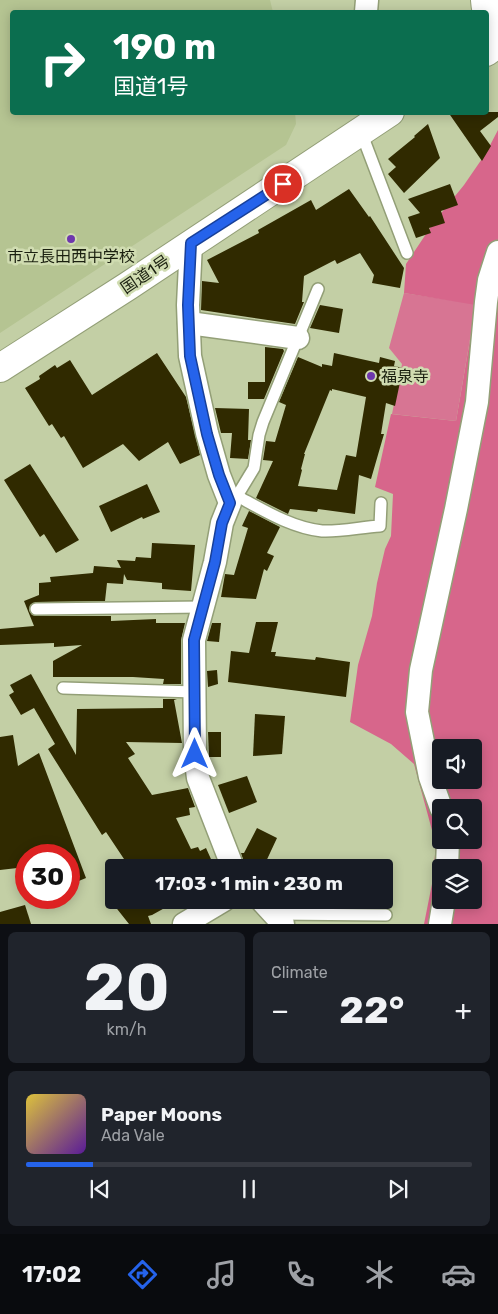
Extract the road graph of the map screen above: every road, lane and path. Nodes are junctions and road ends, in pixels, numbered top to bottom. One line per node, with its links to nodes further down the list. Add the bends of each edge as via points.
1 (386, 115): 2 (main road, 国道1号)
2 (361, 132): 3 (main road, 国道1号); 5 (lane)
3 (191, 243): 7 (street); 9 (main road, 国道1号)
4 (498, 252): 16 (street, via 487,295 478,402 421,670 417,712)
5 (408, 253)
6 (318, 289): 8 (lane)
7 (189, 323): 8 (street); 10 (street, via 190,356 203,416 219,475)
8 (298, 338): 10 (lane, via 263,422 254,468)
9 (0, 368)
10 (234, 499): 11 (lane, via 298,525 323,531 380,526); 12 (street, via 222,523)
11 (381, 504)
12 (203, 606): 13 (lane); 15 (street, via 194,640)
13 (36, 608)
14 (63, 688): 15 (lane)
15 (195, 692): 17 (street, via 198,778)
16 (438, 799)
17 (230, 859)
18 (209, 909): 22 (street)
19 (442, 909): 23 (street)
20 (273, 913): 21 (lane)
21 (386, 915)
22 (184, 924)
23 (440, 924)

